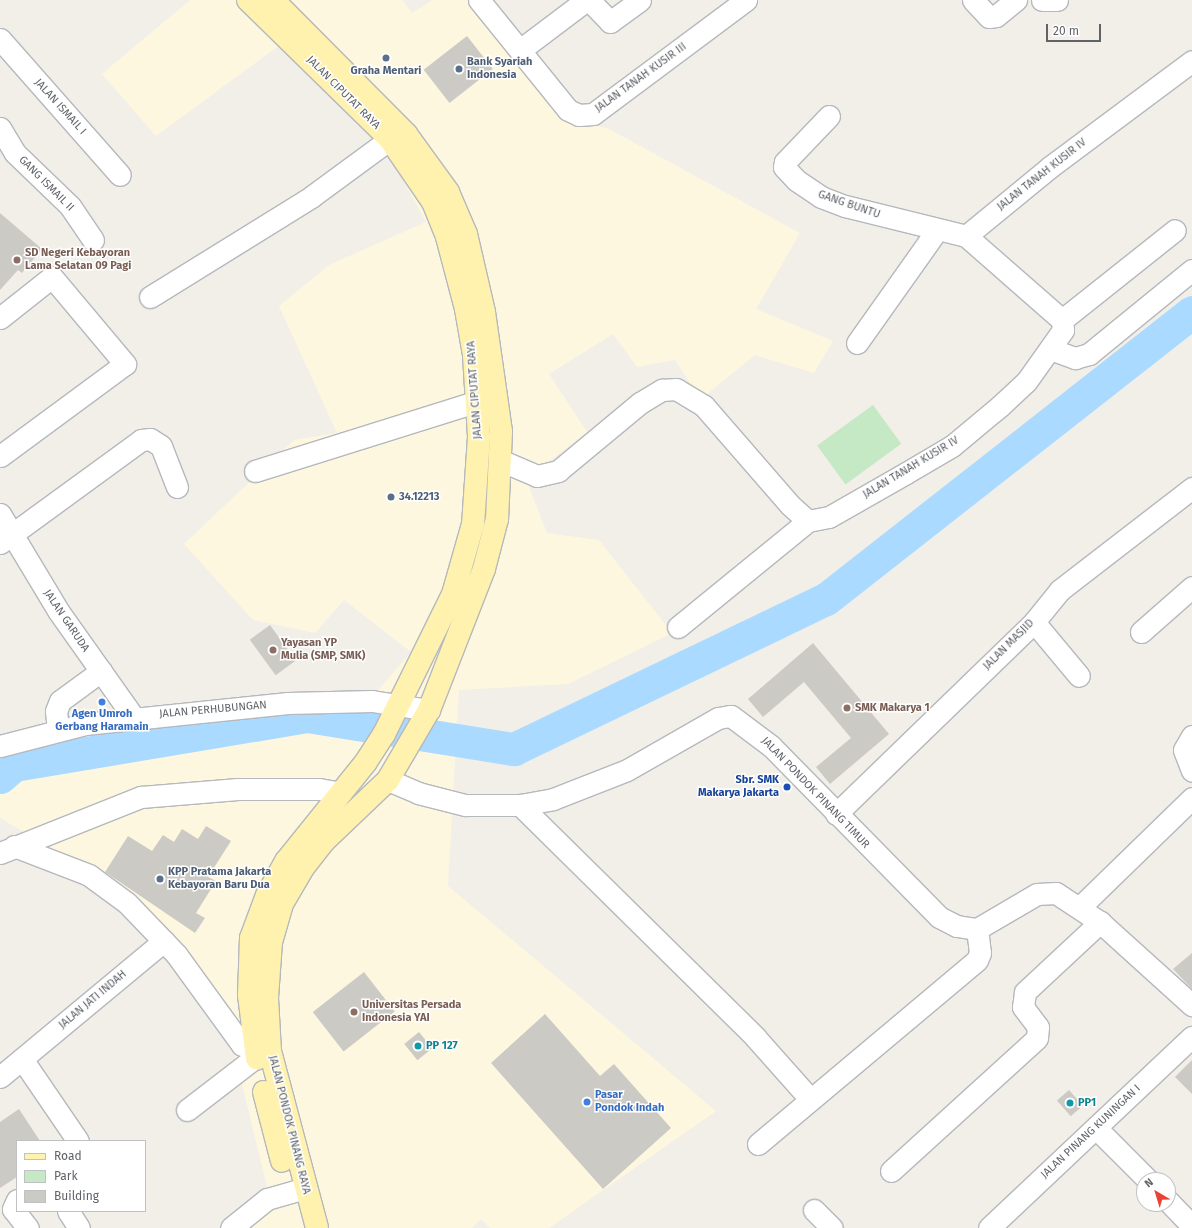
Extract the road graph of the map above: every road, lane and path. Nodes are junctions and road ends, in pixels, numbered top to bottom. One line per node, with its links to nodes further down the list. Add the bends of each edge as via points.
1 (248, 0): 13 (main road, JALAN CIPUTAT RAYA)
2 (273, 0): 27 (main road, JALAN CIPUTAT RAYA, via 406,134 448,192 466,234 484,312 499,393)
3 (479, 0): 9 (street, JALAN TANAH KUSIR III)
4 (640, 0): 9 (street, via 610,22 590,0 585,1)
5 (746, 0): 9 (street, JALAN TANAH KUSIR III, via 593,114 579,115 568,110)
6 (973, 0): 7 (street, via 989,16 996,16)
7 (1016, 0)
8 (0, 39): 14 (street, JALAN ISMAIL I)
9 (520, 50)
10 (1192, 61): 17 (street, JALAN TANAH KUSIR IV, via 1050,167)
11 (830, 116): 15 (street, GANG BUNTU, via 784,162 787,170 821,197)
12 (0, 128): 18 (street, GANG ISMAIL II, via 16,154 70,206)
13 (390, 139): 20 (street, via 306,201); 25 (main road, JALAN CIPUTAT RAYA, via 430,196 447,237 466,309)
14 (120, 175)
15 (937, 230): 17 (street, GANG BUNTU); 23 (street)
16 (1175, 230): 22 (street)
17 (966, 236): 22 (street)
18 (93, 240)
19 (1192, 270): 24 (street, via 1088,354 1075,358)
20 (150, 297)
21 (0, 318): 26 (street, via 52,276 125,364)
22 (1062, 320): 24 (street, JALAN TANAH KUSIR IV, via 1063,330)
23 (857, 343)
24 (1050, 349): 32 (street, JALAN TANAH KUSIR IV, via 1026,382 952,446 828,517)
25 (478, 401): 28 (street); 40 (main road, JALAN CIPUTAT RAYA, via 478,486 473,524 453,594)
26 (0, 456)
27 (502, 460): 32 (street, via 537,476 558,471 646,399 662,390 676,389 704,406 790,505); 41 (main road, JALAN CIPUTAT RAYA, via 497,519 482,575)
28 (255, 471)
29 (177, 487): 33 (street, via 161,446 150,439 142,440)
30 (1192, 488): 35 (street, JALAN MASJID, via 1060,590)
31 (0, 514): 33 (street, JALAN GARUDA)
32 (808, 521): 36 (street)
33 (6, 538): 38 (street, JALAN GARUDA)
34 (1192, 587): 37 (street)
35 (1034, 622): 39 (street); 54 (street, JALAN MASJID)
36 (678, 627)
37 (1141, 632)
38 (101, 671): 42 (street, JALAN GARUDA); 43 (street, via 60,701 56,711)
39 (1079, 676)
40 (397, 710): 41 (street, JALAN PERHUBUNGAN); 42 (street, JALAN PERHUBUNGAN, via 372,701 288,703); 44 (main road, JALAN CIPUTAT RAYA)
41 (427, 714): 47 (main road, JALAN CIPUTAT RAYA)
42 (134, 718): 43 (street, JALAN PERHUBUNGAN)
43 (58, 730): 46 (street, JALAN PERHUBUNGAN)
44 (384, 734): 47 (main road); 48 (main road, JALAN CIPUTAT RAYA)
45 (1192, 736): 49 (street, via 1184,750)
46 (1, 743)
47 (406, 753): 50 (main road, JALAN PONDOK PINANG RAYA)
48 (366, 762): 51 (main road, JALAN PONDOK PINANG RAYA)
49 (1192, 771)
50 (388, 780): 53 (street, JALAN PONDOK PINANG TIMUR, via 418,793 465,805); 72 (main road, JALAN PONDOK PINANG RAYA, via 324,841 303,868 282,904 271,942 267,998 270,1051)
51 (341, 793): 55 (street, via 319,789 238,789 141,798); 62 (main road, JALAN PONDOK PINANG RAYA, via 286,861 267,895 251,938 249,995)
52 (1192, 798): 56 (street)
53 (520, 805): 54 (street, JALAN PONDOK PINANG TIMUR, via 553,799 597,783 627,770 718,718 731,716 771,746); 65 (street, via 755,1037)
54 (836, 814): 58 (street, JALAN PONDOK PINANG TIMUR, via 939,917 957,926)
55 (7, 850): 59 (street, via 89,875 127,903)
56 (1080, 906): 57 (street); 58 (street, via 1056,893 1045,891)
57 (1100, 922): 60 (street); 70 (street, via 1025,992 1023,1007 1038,1027 1037,1038)
58 (977, 929): 65 (street, via 980,953 977,960)
59 (164, 941): 62 (street, via 242,1045); 63 (street, JALAN JATI INDAH)
60 (1192, 1005)
61 (1192, 1036): 67 (street, JALAN PINANG KUNINGAN I)
62 (256, 1051): 66 (street); 72 (main road, JALAN PONDOK PINANG RAYA)
63 (22, 1059): 64 (street, JALAN JATI INDAH); 68 (street)
64 (0, 1076)
65 (810, 1099): 69 (street)
66 (187, 1110)
67 (1096, 1128): 71 (street); 77 (street, JALAN PINANG KUNINGAN I)
68 (77, 1140)
69 (758, 1144)
70 (891, 1171)
71 (1140, 1172)
72 (297, 1189): 81 (street, via 267,1199); 82 (main road, JALAN PONDOK PINANG RAYA); 83 (main road, JALAN PONDOK PINANG RAYA)
73 (16, 1202): 79 (street, via 13,1209)
74 (1176, 1209): 78 (street)
75 (814, 1210): 84 (street)
76 (69, 1212): 80 (street)
77 (1002, 1224)
78 (1192, 1226)
79 (28, 1228)
80 (79, 1228)
81 (231, 1228)
82 (301, 1228)
83 (316, 1228)
84 (832, 1228)

